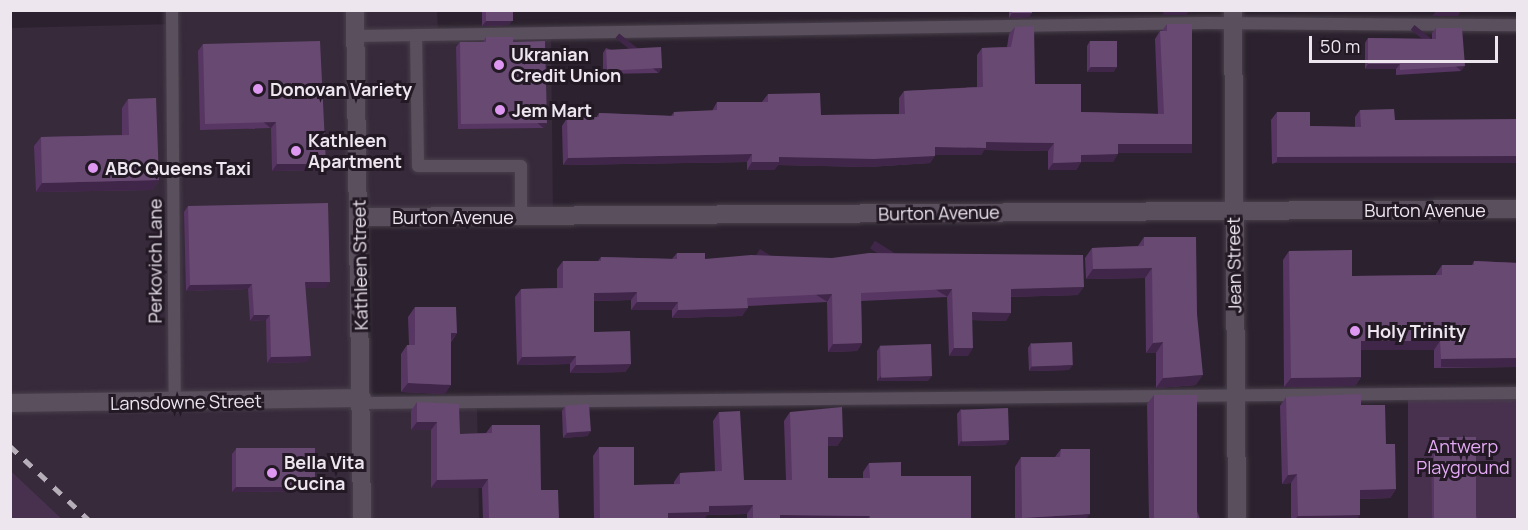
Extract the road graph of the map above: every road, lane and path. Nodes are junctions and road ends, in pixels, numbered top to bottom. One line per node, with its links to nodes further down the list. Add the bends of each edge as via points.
1 (172, 10): 14 (lane, Perkovich Lane)
2 (355, 10): 6 (street, Kathleen Street)
3 (1233, 17): 4 (lane); 5 (lane); 8 (street, Jean Street)
4 (1518, 26)
5 (416, 35): 6 (lane); 10 (lane, via 418,166 521,166)
6 (356, 36): 9 (street, Kathleen Street)
7 (1518, 209): 8 (street, Burton Avenue)
8 (1233, 211): 10 (street, Burton Avenue); 12 (street, Jean Street)
9 (360, 217): 10 (street, Burton Avenue); 13 (street, Kathleen Street)
10 (522, 217)
11 (1518, 393): 12 (lane)
12 (1236, 394): 13 (lane); 17 (street, Jean Street)
13 (362, 400): 14 (street, Lansdowne Street); 16 (street, Kathleen Street)
14 (175, 403): 15 (street, Lansdowne Street)
15 (10, 404)
16 (362, 519)
17 (1237, 519)

